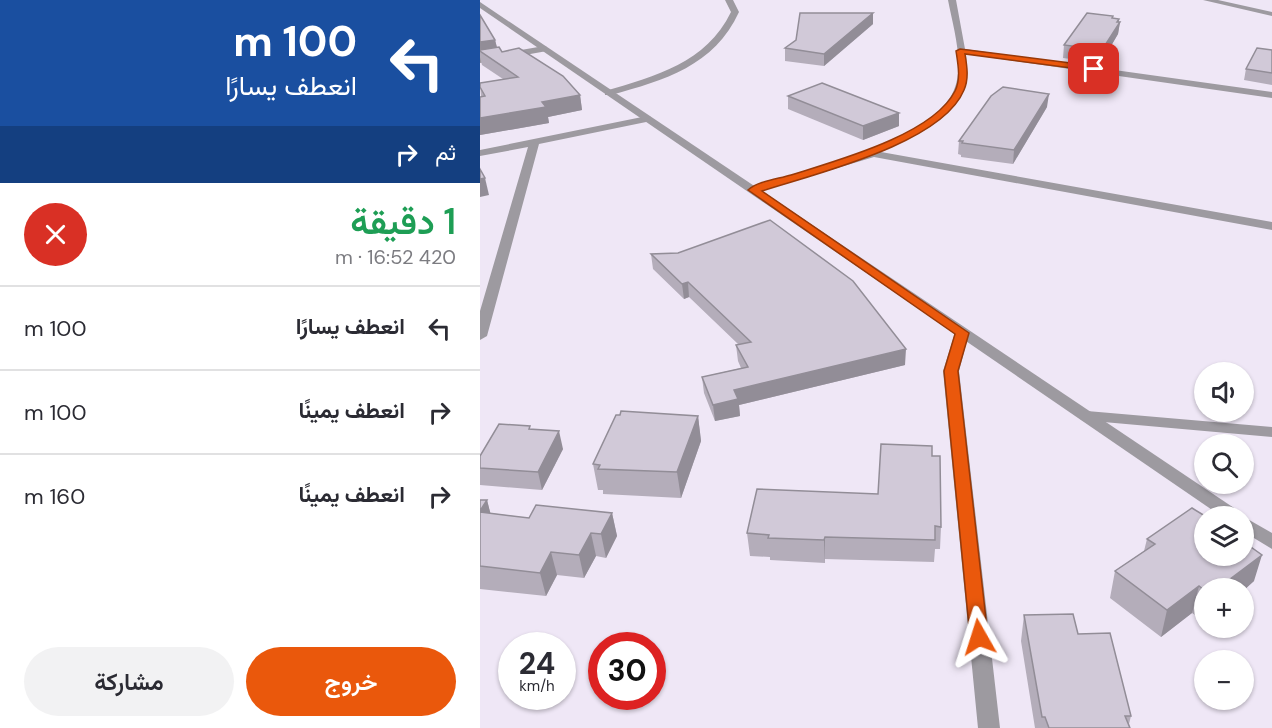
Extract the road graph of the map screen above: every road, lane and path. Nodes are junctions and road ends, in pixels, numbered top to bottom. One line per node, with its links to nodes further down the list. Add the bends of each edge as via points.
1 (729, 0): 9 (street, via 735,12 731,23 704,52 669,73)
2 (952, 0): 7 (street)
3 (1207, 0): 5 (street)
4 (480, 4): 6 (street)
5 (1272, 14)
6 (544, 49): 8 (street); 9 (street)
7 (960, 51): 10 (street); 14 (street, via 962,81 950,106 926,125)
8 (480, 60)
9 (608, 93): 11 (street)
10 (1272, 95)
11 (647, 118): 12 (street); 15 (street)
12 (534, 143): 13 (street); 18 (street)
13 (480, 153)
14 (867, 155): 15 (street); 16 (street, via 886,155)
15 (753, 190): 17 (street)
16 (1272, 226)
17 (962, 333): 19 (street); 24 (street, via 951,371)
18 (480, 336)
19 (1087, 416): 20 (street); 21 (street)
20 (1272, 432)
21 (1219, 506)
22 (1254, 530): 23 (street)
23 (1272, 542)
24 (989, 728)

